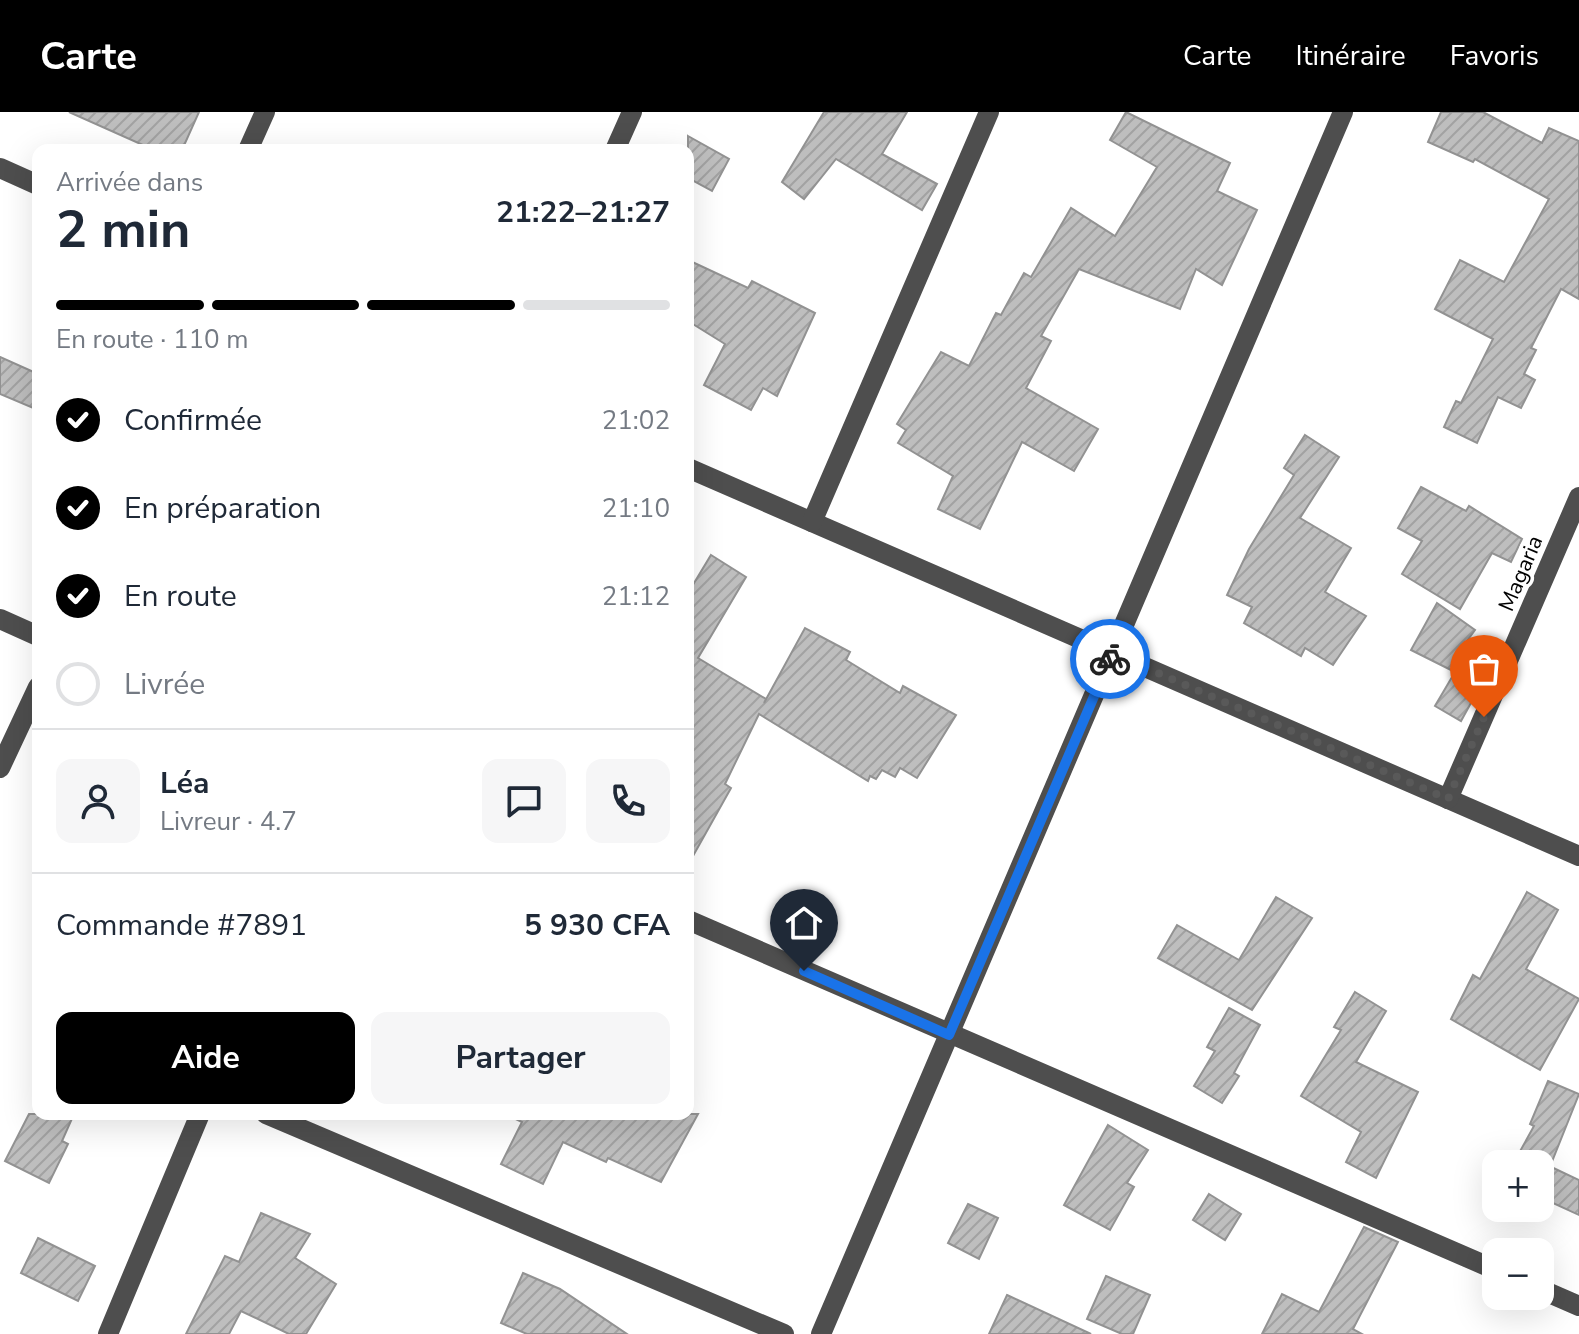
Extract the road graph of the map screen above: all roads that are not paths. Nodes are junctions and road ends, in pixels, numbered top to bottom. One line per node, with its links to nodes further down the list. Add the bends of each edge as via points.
1 (265, 112): 5 (street)
2 (632, 112): 6 (street)
3 (989, 112): 11 (street)
4 (1343, 112): 14 (street)
5 (251, 144)
6 (618, 144)
7 (0, 168): 8 (street)
8 (32, 182)
9 (694, 471): 11 (street)
10 (1579, 497): 17 (street, Magaria)
11 (812, 522): 14 (street)
12 (0, 619): 13 (street)
13 (32, 633)
14 (1112, 653): 17 (street); 20 (street)
15 (32, 700): 16 (street)
16 (0, 768)
17 (1448, 799): 18 (street)
18 (1579, 856)
19 (694, 923): 20 (street)
20 (949, 1035): 23 (street); 28 (street)
21 (197, 1120): 26 (street)
22 (280, 1120): 27 (street)
23 (1482, 1264)
24 (1554, 1295): 25 (street)
25 (1579, 1306)
26 (108, 1334)
27 (784, 1334)
28 (821, 1334)

